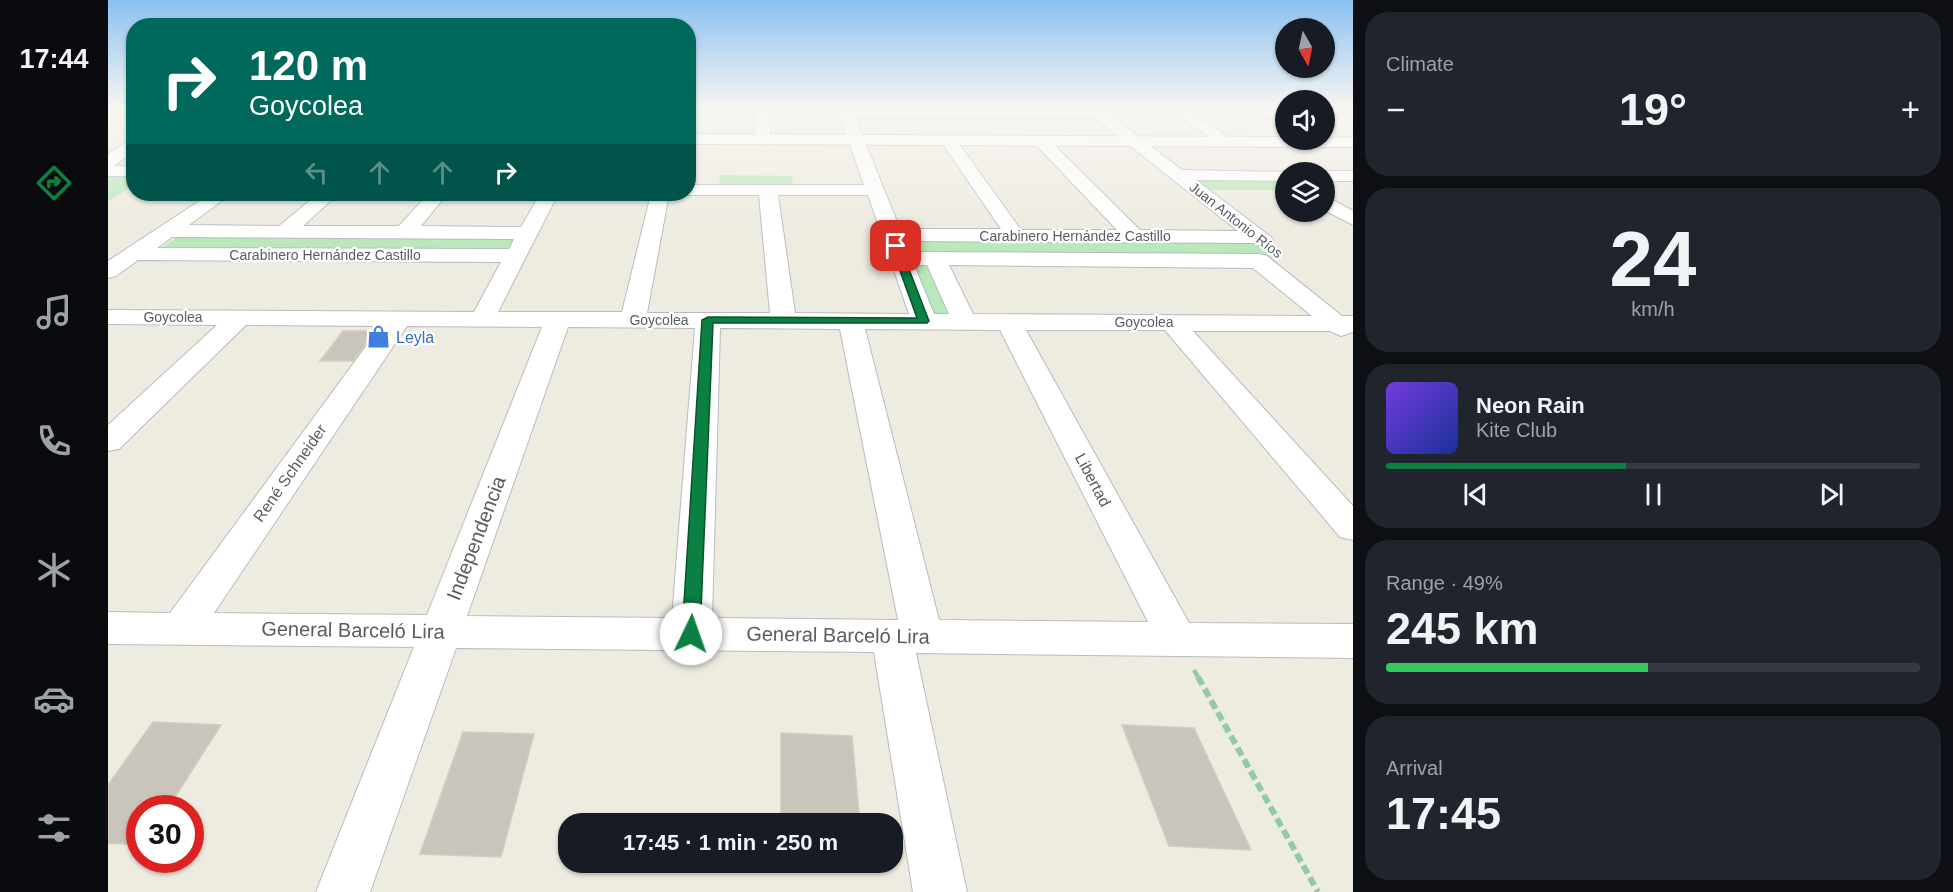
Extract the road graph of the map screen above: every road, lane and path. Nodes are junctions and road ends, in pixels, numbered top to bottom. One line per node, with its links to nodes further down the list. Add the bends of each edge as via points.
1 (118, 150): 6 (main road)
2 (860, 150): 14 (street)
3 (955, 150): 33 (street)
4 (1049, 150): 34 (street)
5 (1145, 150): 10 (street, Juan Antonio Ríos)
6 (108, 162)
7 (108, 171): 8 (street)
8 (126, 171)
9 (844, 172): 14 (street)
10 (1178, 175): 11 (street); 17 (street, Juan Antonio Ríos)
11 (1275, 176)
12 (1335, 176): 13 (street)
13 (1353, 176)
14 (871, 181): 16 (street); 32 (street)
15 (696, 190): 16 (street)
16 (768, 190): 49 (street)
17 (1199, 191): 18 (street); 35 (street, Juan Antonio Ríos)
18 (1275, 191)
19 (1335, 192): 20 (street)
20 (1353, 192)
21 (212, 201): 28 (street)
22 (321, 201): 29 (street)
23 (432, 201): 30 (street)
24 (545, 201): 31 (street)
25 (658, 201): 47 (street)
26 (1335, 208): 27 (street)
27 (1353, 219)
28 (167, 231): 29 (street, Carabinero Hernández Castillo); 36 (street)
29 (285, 231): 30 (street, Carabinero Hernández Castillo)
30 (405, 232): 31 (street, Carabinero Hernández Castillo)
31 (528, 233): 37 (street)
32 (891, 235): 33 (street, Carabinero Hernández Castillo); 39 (street)
33 (1015, 236): 34 (street, Carabinero Hernández Castillo)
34 (1134, 236): 35 (street, Carabinero Hernández Castillo)
35 (1258, 237): 38 (street, Juan Antonio Ríos)
36 (134, 254): 37 (street, Carabinero Hernández Castillo); 41 (street)
37 (516, 256): 45 (street)
38 (1268, 256): 40 (street, Carabinero Hernández Castillo); 50 (street, Juan Antonio Ríos)
39 (900, 258): 40 (street, Carabinero Hernández Castillo); 52 (street)
40 (935, 258): 53 (street)
41 (108, 271)
42 (108, 316): 43 (street, Goycolea)
43 (240, 317): 44 (street, Goycolea); 56 (street)
44 (400, 318): 45 (street, Goycolea); 59 (street, René Schneider)
45 (482, 319): 46 (street, Goycolea)
46 (558, 319): 47 (street, Goycolea); 60 (street, Independencia)
47 (633, 320): 48 (street, Goycolea)
48 (708, 320): 49 (street, Goycolea); 61 (street)
49 (783, 320): 51 (street, Goycolea)
50 (1347, 320): 55 (street, Goycolea)
51 (851, 321): 52 (street, Goycolea); 62 (street)
52 (924, 321): 53 (street, Goycolea)
53 (964, 321): 54 (street, Goycolea)
54 (1009, 322): 55 (street, Goycolea); 63 (street, Libertad)
55 (1171, 322): 57 (street)
56 (108, 442)
57 (1353, 528)
58 (108, 628): 59 (street, General Barceló Lira)
59 (181, 629): 60 (street, General Barceló Lira)
60 (441, 631): 61 (street, General Barceló Lira); 65 (street, Independencia)
61 (691, 634): 62 (street, General Barceló Lira)
62 (907, 636): 63 (street, General Barceló Lira); 66 (street)
63 (1177, 639): 64 (street, General Barceló Lira); 67 (path)
64 (1353, 640)
65 (343, 892)
66 (940, 892)
67 (1318, 892)

